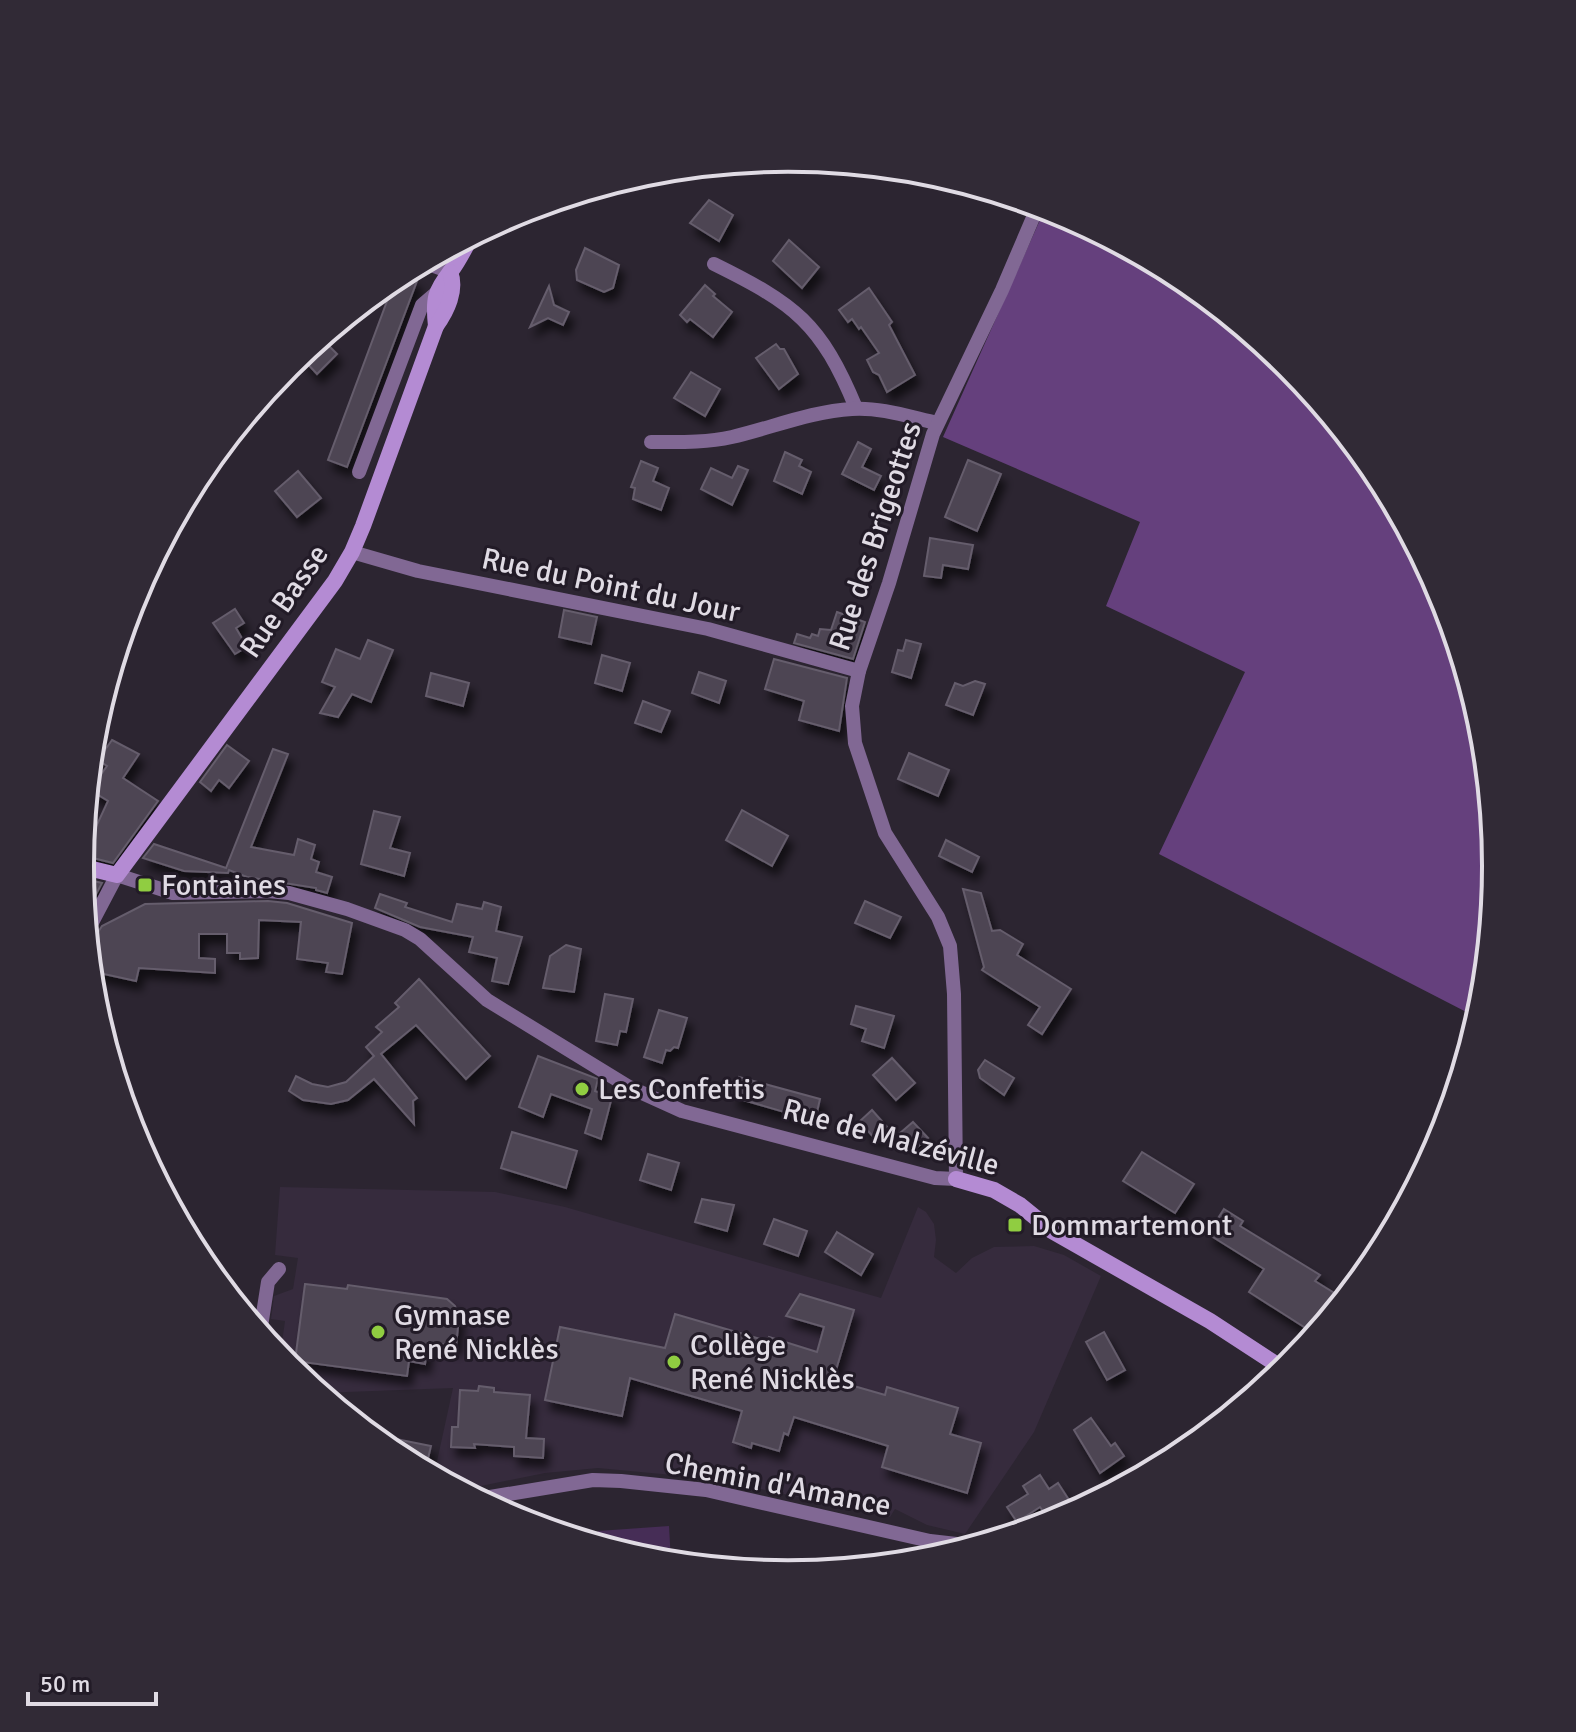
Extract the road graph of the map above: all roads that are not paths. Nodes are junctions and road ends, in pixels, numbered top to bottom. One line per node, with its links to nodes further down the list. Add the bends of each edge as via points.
1 (1033, 217): 9 (street, Rue des Brigeottes)
2 (461, 255): 5 (street)
3 (714, 264): 8 (street, via 766,290 810,326 841,373)
4 (437, 267): 5 (street)
5 (450, 272): 6 (street); 7 (street, Rue Basse, via 454,284)
6 (436, 293): 7 (street, Rue Basse); 11 (street, via 422,305)
7 (436, 326): 12 (street, Rue Basse)
8 (856, 408): 9 (street); 10 (street, via 728,438)
9 (937, 423): 13 (street, Rue des Brigeottes)
10 (651, 442)
11 (359, 472)
12 (352, 552): 13 (street, Rue du Point du Jour, via 418,571 708,629); 15 (street, Rue Basse, via 301,630)
13 (859, 671): 17 (street, Rue des Brigeottes, via 851,721 865,780 891,846 946,932 953,957)
14 (94, 869): 15 (street)
15 (117, 875): 16 (street); 17 (street, Rue de Malzéville, via 173,893 289,893 405,930 487,1000 651,1099 935,1178)
16 (96, 916)
17 (956, 1179): 20 (street, Rue de Malzéville, via 1007,1197 1052,1231)
18 (279, 1269): 19 (street, via 268,1282)
19 (262, 1319)
20 (1273, 1362)
21 (498, 1496): 22 (street, Chemin d'Amance, via 593,1480 621,1481 706,1490)
22 (942, 1542)

